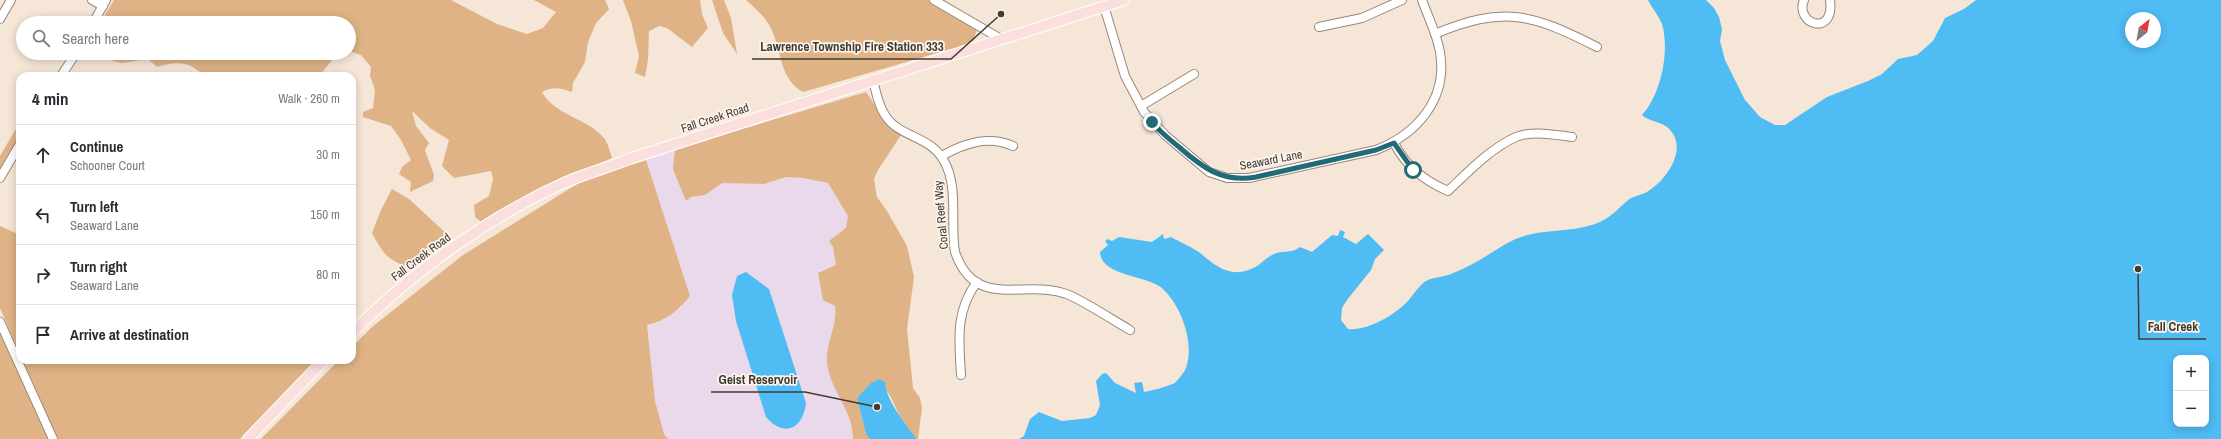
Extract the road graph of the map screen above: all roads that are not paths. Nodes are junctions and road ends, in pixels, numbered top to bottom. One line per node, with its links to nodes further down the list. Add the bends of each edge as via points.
1 (11, 0): 12 (street)
2 (92, 0): 9 (street)
3 (934, 0): 15 (street)
4 (1124, 0): 10 (main road, Fall Creek Road)
5 (1402, 0): 13 (street, via 1362,18)
6 (1422, 0): 14 (street, Seaward Lane)
7 (1804, 0): 8 (street, via 1804,16 1809,22 1816,24 1829,18)
8 (1830, 0)
9 (104, 3): 11 (street)
10 (1104, 6): 15 (main road, Fall Creek Road); 21 (street, Seaward Lane, via 1125,76)
11 (97, 16)
12 (0, 19)
13 (1319, 27)
14 (1435, 34): 16 (street, via 1478,19 1518,17 1550,24); 23 (street, Seaward Lane, via 1440,51 1441,69 1435,98 1420,123)
15 (1001, 39): 20 (main road, Fall Creek Road)
16 (1597, 47)
17 (71, 60): 18 (street)
18 (64, 72)
19 (1194, 74): 21 (street)
20 (873, 80): 26 (street, Coral Reef Way, via 882,110 890,122 931,145); 30 (main road, Fall Creek Road, via 566,182 512,211 456,246 398,291)
21 (1141, 106): 23 (street, Seaward Lane, via 1154,125 1200,166 1227,178 1256,177 1376,150)
22 (1572, 137): 23 (street, via 1544,134 1517,137 1490,154 1448,191 1434,185 1413,170)
23 (1394, 143)
24 (1013, 146): 26 (street, via 996,141 981,141 967,144)
25 (16, 151): 27 (street)
26 (942, 156): 28 (street, Coral Reef Way, via 951,182 955,252 966,272)
27 (0, 178)
28 (978, 282): 31 (street, Coral Reef Way, via 992,289 1051,290 1069,295); 35 (street, via 967,297 960,319)
29 (0, 322): 32 (street)
30 (356, 329)
31 (1130, 330)
32 (16, 357)
33 (19, 364): 36 (street)
34 (320, 364): 37 (main road)
35 (961, 374)
36 (53, 439)
37 (248, 439)

